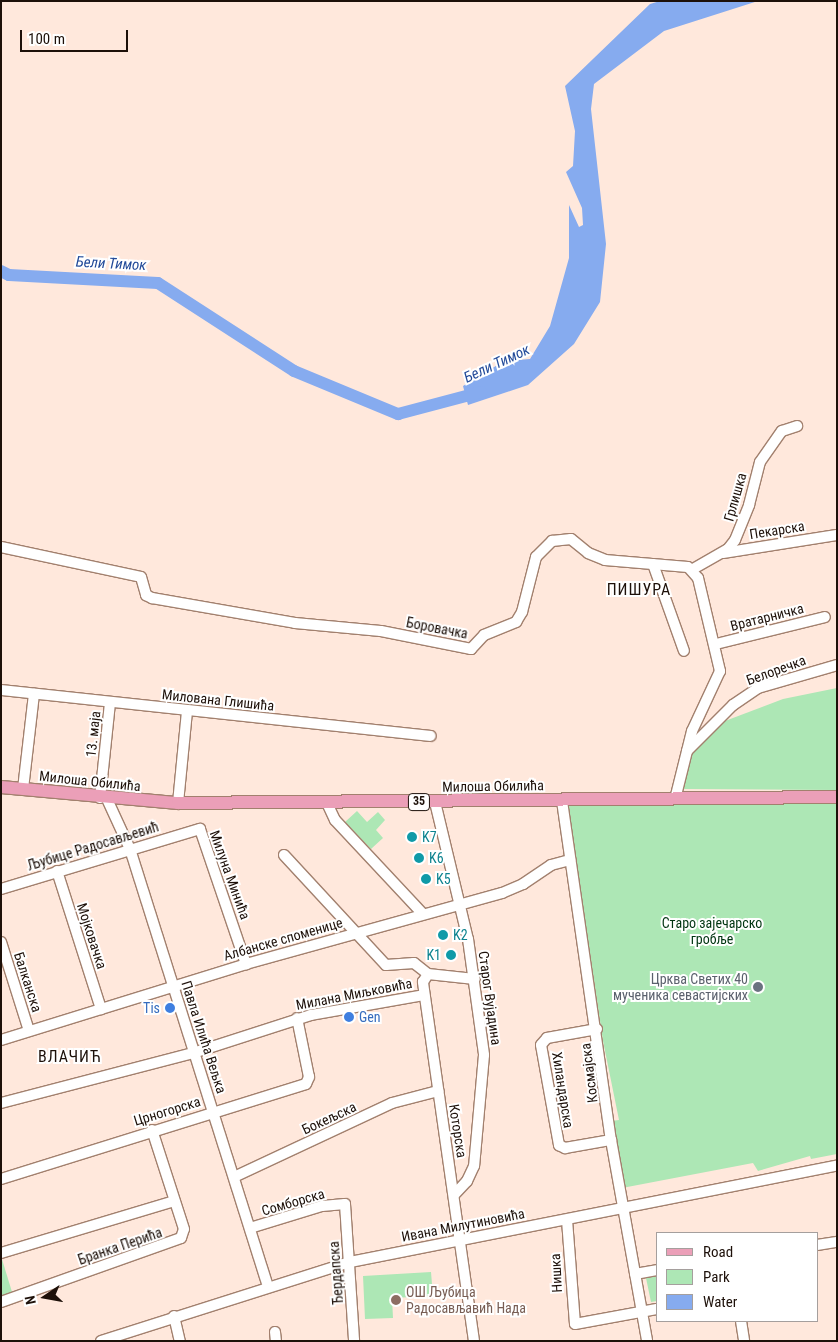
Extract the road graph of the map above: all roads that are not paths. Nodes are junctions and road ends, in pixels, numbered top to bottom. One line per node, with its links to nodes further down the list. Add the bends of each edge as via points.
1 (796, 426): 4 (street, Грлишка, via 782,431 760,462 743,524 735,540)
2 (837, 535): 4 (street, Пекарска)
3 (1, 547): 5 (street, Боровачка, via 141,577 146,595 152,598 295,623 381,631 471,650 484,635 501,631 516,622 522,612 536,557 552,540 571,540 588,553 605,560)
4 (722, 553): 6 (street, Грлишка)
5 (653, 564): 6 (street, Боровачка); 9 (street)
6 (693, 569): 8 (street)
7 (825, 617): 8 (street, Вратарничка)
8 (716, 644): 16 (street, via 719,676 692,731)
9 (684, 652)
10 (837, 665): 16 (street, Белоречка, via 758,688 733,705)
11 (1, 690): 12 (street, Милована Глишића)
12 (34, 694): 13 (street, Милована Глишића); 18 (street)
13 (110, 703): 14 (street, Милована Глишића); 20 (street, 13. маја)
14 (187, 711): 15 (street, Милована Глишића); 25 (street)
15 (431, 736)
16 (687, 750): 21 (street)
17 (1, 787): 18 (main road, Милоша Обилића / 35)
18 (24, 789): 20 (main road, Милоша Обилића / 35)
19 (837, 797): 21 (main road, Милоша Обилића / 35)
20 (104, 799): 25 (main road, Милоша Обилића / 35); 27 (street, Павла Илића Вељка)
21 (675, 799): 22 (main road, Милоша Обилића / 35)
22 (562, 800): 24 (main road, Милоша Обилића / 35); 29 (street, Космајска)
23 (327, 802): 24 (main road, Милоша Обилића / 35); 25 (main road, Милоша Обилића / 35); 33 (street, via 336,820)
24 (435, 802): 32 (street, Старог Вујадина)
25 (178, 803)
26 (194, 829): 27 (street, Љубице Радосављевић); 36 (street, Милуна Минића, via 203,833)
27 (130, 849): 30 (street, Љубице Радосављевић); 39 (street, Павла Илића Вељка)
28 (284, 855): 34 (street)
29 (570, 860): 32 (street, Албанске споменице, via 551,865 515,888); 43 (street, Космајска)
30 (57, 871): 31 (street, Љубице Радосављевић); 41 (street, Мојковачка)
31 (1, 889)
32 (459, 903): 33 (street, Албанске споменице); 38 (street, Старог Вујадина)
33 (422, 912): 34 (street, Албанске споменице)
34 (358, 932): 36 (street, Албанске споменице); 37 (street, via 386,965 414,963)
35 (1, 942): 44 (street, Балканска)
36 (246, 964): 39 (street, Албанске споменице)
37 (428, 974): 38 (street); 40 (street, Которска, via 424,978)
38 (475, 979): 55 (street, Старог Вујадина, via 484,1043 484,1073 472,1171)
39 (173, 987): 41 (street, Албанске споменице); 46 (street, Павла Илића Вељка)
40 (424, 995): 42 (street, Милана Миљковића); 47 (street, Которска)
41 (101, 1008): 44 (street, Албанске споменице)
42 (297, 1018): 46 (street, Милана Миљковића); 49 (street, Црногорска, via 310,1077 306,1084)
43 (597, 1029): 51 (street, Космајска); 51 (street, Хиландарска, via 547,1038 542,1045 561,1147)
44 (29, 1031): 45 (street, Албанске споменице)
45 (1, 1040)
46 (193, 1053): 48 (street, Милана Миљковића); 49 (street, Павла Илића Вељка)
47 (438, 1091): 53 (street, Бокељска, via 392,1103); 55 (street, Которска)
48 (1, 1102)
49 (214, 1112): 50 (street, Црногорска); 53 (street, Павла Илића Вељка)
50 (152, 1130): 54 (street, Црногорска); 56 (street, Бранка Перића)
51 (611, 1140): 58 (street, Космајска)
52 (837, 1166): 58 (street, Ивана Милутиновића)
53 (234, 1177): 60 (street, Павла Илића Вељка)
54 (1, 1179)
55 (454, 1195): 61 (street, Которска)
56 (174, 1201): 64 (street, Бранка Перића); 69 (street, Бранка Перића, via 184,1231 179,1240)
57 (345, 1204): 60 (street, Сомборска, via 322,1206); 65 (street, Ђердапска)
58 (622, 1208): 59 (street, Ивана Милутиновића); 67 (street, Космајска)
59 (567, 1220): 61 (street, Ивана Милутиновића); 71 (street, Нишка, via 575,1324)
60 (250, 1228): 68 (street, Павла Илића Вељка)
61 (462, 1239): 65 (street, Ивана Милутиновића); 77 (street, Которска)
62 (837, 1242): 63 (street)
63 (818, 1245)
64 (1, 1253)
65 (350, 1262): 68 (street, Ивана Милутиновића); 76 (street, Ђердапска)
66 (656, 1270): 67 (street)
67 (635, 1274): 71 (street, Космајска)
68 (268, 1286): 72 (street, Ивана Милутиновића)
69 (1, 1302)
70 (656, 1310): 71 (street)
71 (641, 1312): 78 (street, Космајска)
72 (174, 1316): 74 (street, Ивана Милутиновића); 75 (street)
73 (740, 1322): 79 (street)
74 (102, 1341)
75 (180, 1341)
76 (354, 1341)
77 (474, 1341)
78 (647, 1341)
79 (744, 1341)

